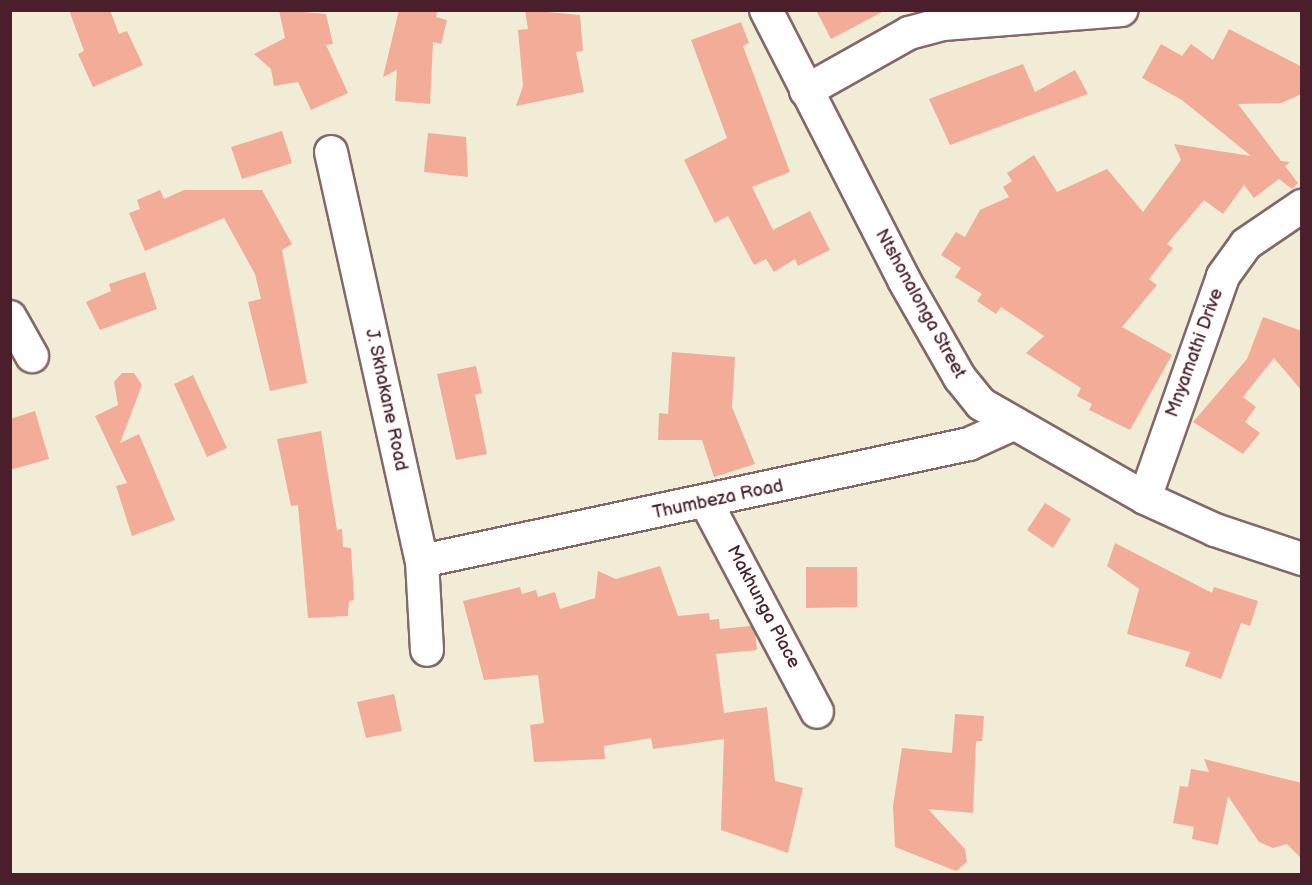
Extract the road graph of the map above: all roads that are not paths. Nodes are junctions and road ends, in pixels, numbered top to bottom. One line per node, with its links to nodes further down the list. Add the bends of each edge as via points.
1 (766, 10): 3 (street, Ntshonalonga Street)
2 (1121, 10): 3 (street, via 935,26 909,33)
3 (806, 91): 8 (street, Ntshonalonga Street, via 960,378 981,404)
4 (332, 152): 12 (street, J. Skhakane Road)
5 (1302, 206): 9 (street, Mnyamathi Drive, via 1246,244 1223,276)
6 (10, 317): 7 (street)
7 (32, 356)
8 (1011, 425): 9 (street, Ntshonalonga Street); 10 (street, Thumbeza Road, via 969,444)
9 (1144, 498): 11 (street, Ntshonalonga Street, via 1215,530)
10 (707, 504): 12 (street, Thumbeza Road); 14 (street, Makhunga Place)
11 (1302, 559)
12 (422, 561): 13 (street, J. Skhakane Road)
13 (427, 650)
14 (817, 712)

